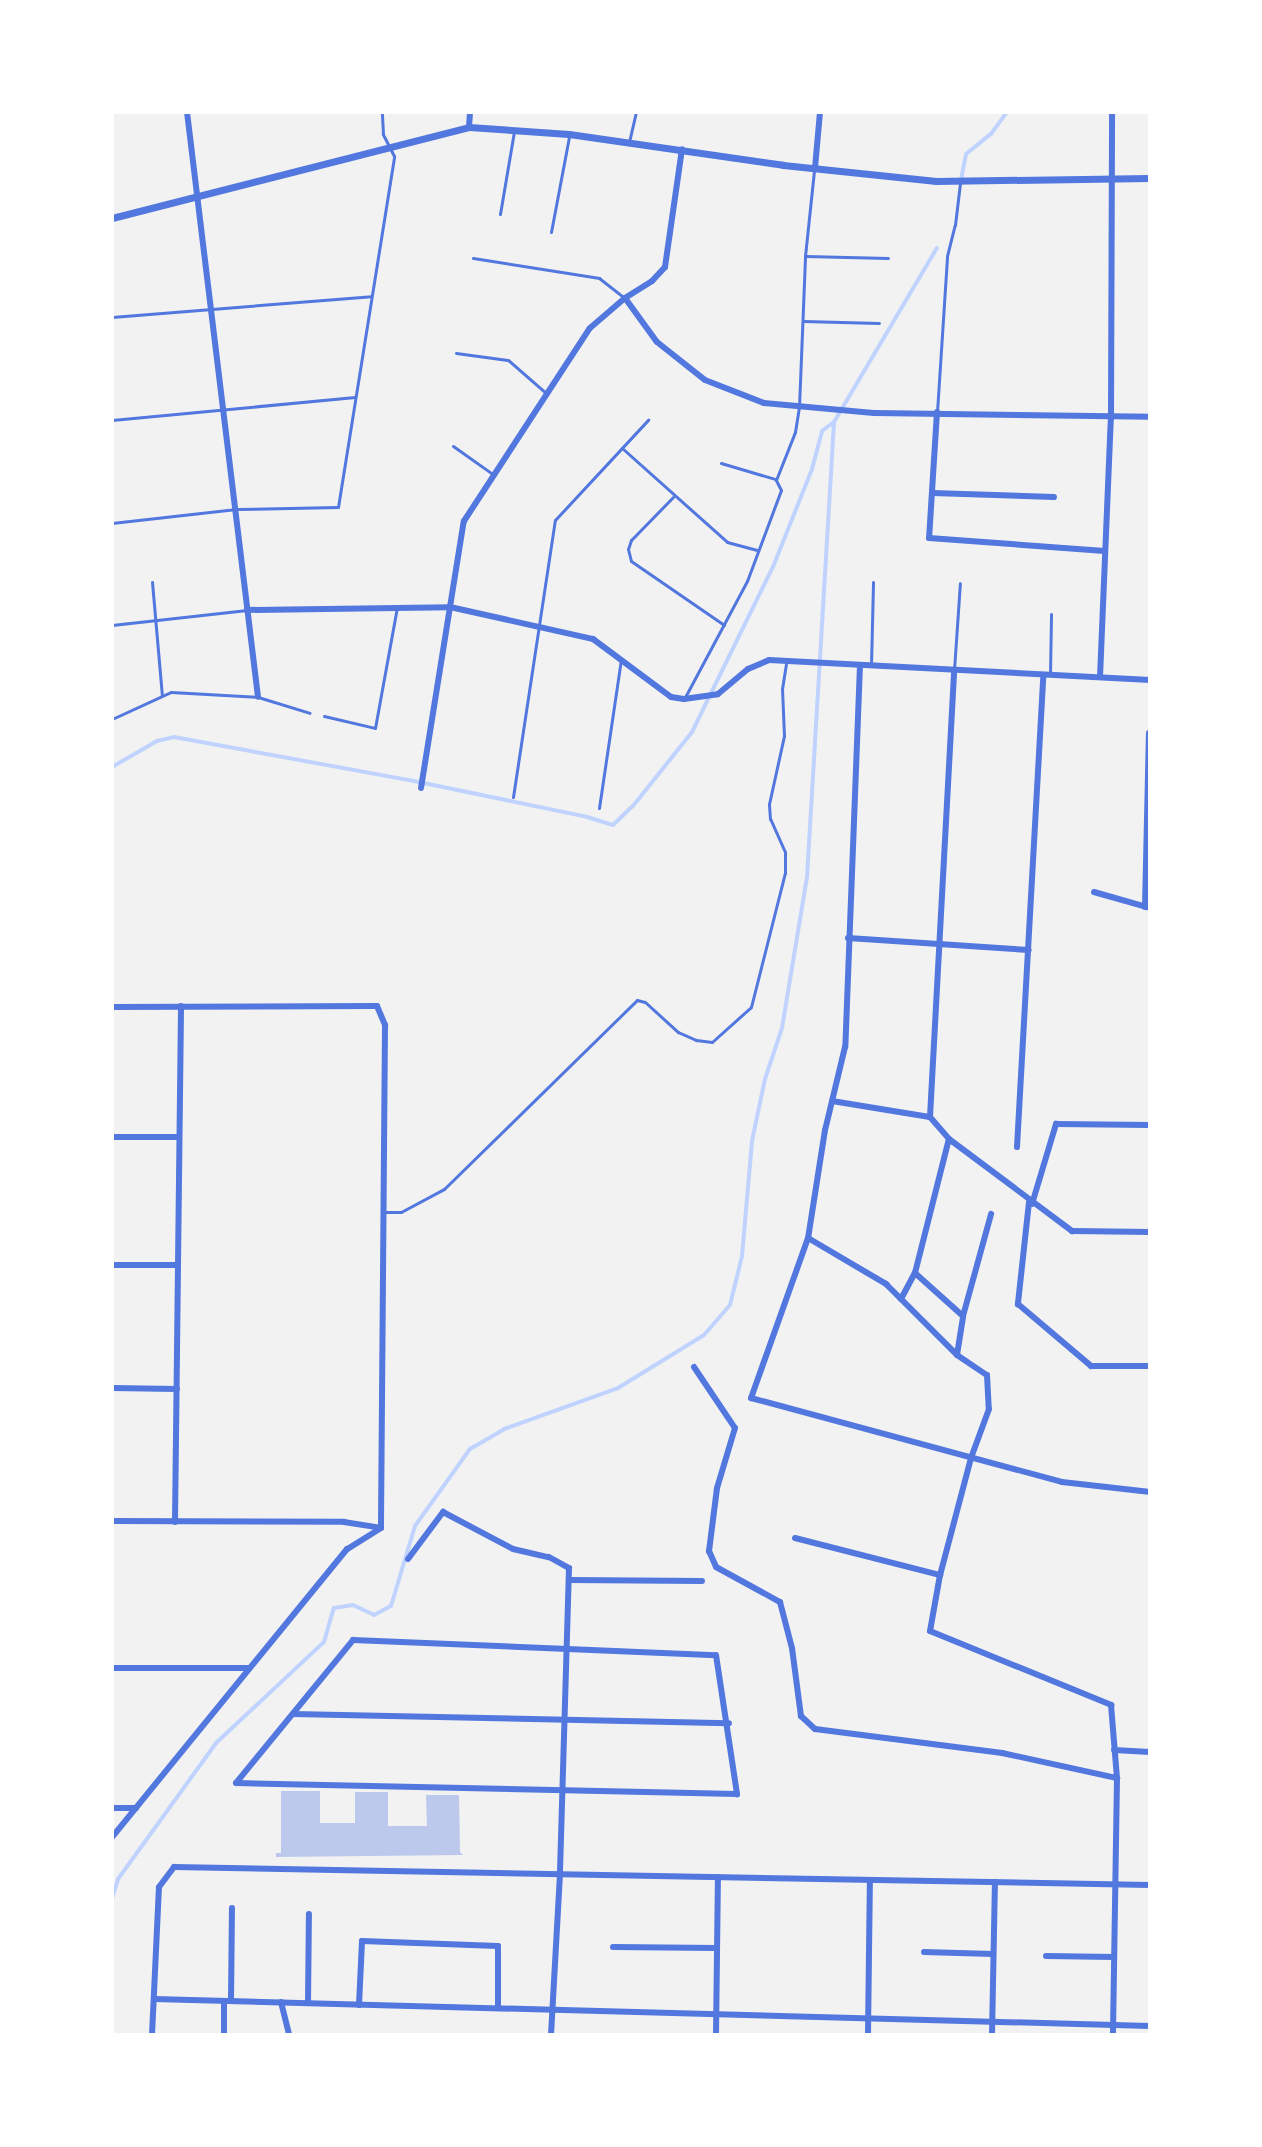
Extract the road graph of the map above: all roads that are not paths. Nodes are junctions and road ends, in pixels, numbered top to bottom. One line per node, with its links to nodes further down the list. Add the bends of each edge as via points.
1 (187, 112): 17 (street)
2 (382, 112): 11 (lane)
3 (470, 112): 7 (street)
4 (636, 112): 10 (lane)
5 (820, 112): 13 (street)
6 (1112, 112): 15 (street)
7 (469, 127): 8 (street); 11 (street)
8 (515, 128): 9 (street); 18 (lane)
9 (569, 134): 10 (street); 20 (lane)
10 (629, 142): 12 (street)
11 (388, 146): 17 (street); 24 (lane, via 394,156)
12 (682, 149): 13 (street); 25 (street, via 665,267)
13 (815, 168): 16 (street); 21 (lane)
14 (1150, 178): 15 (street)
15 (1113, 180): 16 (street); 37 (street)
16 (960, 183): 35 (lane, via 947,256)
17 (200, 196): 19 (street); 26 (street)
18 (500, 214)
19 (112, 218)
20 (551, 232)
21 (805, 256): 23 (lane); 28 (lane)
22 (473, 258): 25 (lane, via 599,278)
23 (888, 258)
24 (372, 296): 26 (lane); 32 (lane)
25 (625, 298): 31 (street, via 590,328); 33 (street, via 657,342 705,380 764,403)
26 (213, 308): 27 (lane); 34 (street)
27 (112, 317)
28 (803, 321): 29 (lane); 33 (lane)
29 (879, 323)
30 (456, 353): 31 (lane, via 508,360)
31 (547, 394): 43 (street)
32 (356, 397): 34 (lane); 48 (lane, via 338,507)
33 (799, 407): 35 (street); 44 (lane)
34 (225, 410): 38 (lane); 48 (street)
35 (937, 412): 37 (street); 45 (street)
36 (1150, 417): 37 (street)
37 (1111, 418): 51 (street)
38 (112, 420)
39 (648, 420): 41 (lane)
40 (453, 446): 43 (lane)
41 (622, 448): 46 (lane); 61 (lane, via 555,520)
42 (721, 463): 44 (lane)
43 (494, 475): 56 (street, via 464,521)
44 (776, 480): 50 (lane, via 781,490)
45 (932, 493): 47 (street); 51 (street, via 929,538)
46 (673, 497): 50 (lane, via 727,542); 62 (lane, via 631,540 631,561)
47 (1054, 497)
48 (236, 509): 49 (lane); 57 (street)
49 (112, 523)
50 (759, 550): 62 (lane)
51 (1105, 551): 69 (street)
52 (152, 582): 59 (lane)
53 (873, 582): 66 (lane)
54 (960, 583): 67 (lane)
55 (397, 607): 56 (street); 57 (street); 75 (lane, via 375,728)
56 (450, 607): 61 (street); 78 (street)
57 (247, 610): 59 (lane); 72 (street)
58 (1051, 614): 68 (lane)
59 (153, 622): 60 (lane); 71 (lane)
60 (112, 625)
61 (540, 625): 63 (street, via 593,639); 79 (lane)
62 (724, 625): 73 (lane)
63 (621, 659): 73 (street, via 671,697); 80 (lane)
64 (787, 660): 65 (street); 73 (street, via 758,662 718,694); 96 (lane, via 784,736 769,804 785,852 785,873 751,1007 712,1042 678,1032 637,1000 444,1189 401,1212)
65 (860, 665): 66 (street); 83 (street)
66 (871, 665): 67 (street)
67 (954, 670): 68 (street); 84 (street)
68 (1046, 675): 69 (street); 85 (street)
69 (1100, 677): 70 (street)
70 (1150, 680)
71 (162, 696): 72 (lane, via 171,692); 76 (lane)
72 (258, 697): 74 (lane)
73 (684, 699)
74 (310, 713)
75 (324, 716)
76 (112, 719)
77 (1149, 733): 82 (street)
78 (421, 788)
79 (513, 797)
80 (599, 808)
81 (1094, 892): 82 (street)
82 (1148, 908)
83 (848, 938): 84 (street); 88 (street, via 845,1047)
84 (940, 944): 85 (street); 89 (street)
85 (1029, 950): 94 (street)
86 (181, 1006): 87 (street); 92 (street); 96 (street, via 377,1006 385,1025)
87 (112, 1007)
88 (832, 1101): 89 (street); 99 (street)
89 (930, 1117): 93 (street)
90 (1150, 1125): 95 (street, via 1056,1124)
91 (112, 1137): 92 (street)
92 (179, 1137): 101 (street)
93 (949, 1139): 95 (street); 102 (street)
94 (1017, 1147)
95 (1030, 1203): 98 (street, via 1072,1231); 106 (street, via 1018,1304 1091,1366)
96 (385, 1212): 114 (street)
97 (991, 1214): 104 (street)
98 (1150, 1232)
99 (808, 1238): 103 (street, via 856,1263); 110 (street, via 751,1398)
100 (112, 1265): 101 (street)
101 (178, 1265): 109 (street)
102 (915, 1273): 103 (street); 104 (street)
103 (901, 1299): 105 (street)
104 (963, 1316): 105 (street)
105 (957, 1355): 110 (street, via 987,1375 989,1409)
106 (1150, 1366)
107 (694, 1367): 128 (street, via 735,1428 717,1488 709,1551 716,1567 780,1602 792,1648 797,1702 808,1723 815,1729 1002,1753)
108 (112, 1388): 109 (street)
109 (177, 1389): 113 (street)
110 (971, 1458): 111 (street, via 1062,1482); 117 (street)
111 (1150, 1492)
112 (112, 1521): 113 (street)
113 (175, 1522): 114 (street, via 344,1522)
114 (381, 1528): 122 (street, via 347,1549)
115 (795, 1538): 117 (street)
116 (408, 1559): 118 (street, via 443,1512 513,1549 559,1562 569,1568)
117 (940, 1575): 126 (street, via 930,1631 1111,1705)
118 (569, 1580): 119 (street); 120 (street)
119 (702, 1581)
120 (567, 1649): 123 (street, via 353,1640); 124 (street); 125 (street, via 716,1655)
121 (112, 1668): 122 (street)
122 (248, 1668): 131 (street)
123 (292, 1714): 124 (street); 129 (street, via 236,1783)
124 (565, 1720): 125 (street); 129 (street)
125 (729, 1723): 129 (street, via 737,1794)
126 (1114, 1750): 127 (street); 128 (street)
127 (1150, 1752)
128 (1117, 1778): 137 (street)
129 (563, 1792): 133 (street)
130 (112, 1808): 131 (street)
131 (138, 1808): 132 (street)
132 (112, 1837)
133 (560, 1874): 134 (street); 147 (street, via 174,1867 159,1887); 153 (street)
134 (718, 1877): 135 (street); 142 (street)
135 (870, 1880): 136 (street); 155 (street)
136 (995, 1882): 137 (street); 144 (street)
137 (1116, 1884): 138 (street); 146 (street)
138 (1150, 1885)
139 (232, 1908): 148 (street)
140 (309, 1914): 150 (street)
141 (613, 1947): 142 (street)
142 (717, 1948): 154 (street)
143 (924, 1952): 144 (street)
144 (993, 1954): 156 (street)
145 (1046, 1956): 146 (street)
146 (1114, 1957): 157 (street)
147 (154, 1999): 148 (street); 159 (street)
148 (227, 2001): 149 (street); 160 (street)
149 (281, 2002): 150 (street); 161 (street)
150 (308, 2003): 151 (street)
151 (359, 2005): 152 (street); 152 (street, via 362,1941 498,1946)
152 (498, 2008): 153 (street)
153 (552, 2010): 154 (street); 162 (street)
154 (717, 2014): 155 (street); 163 (street)
155 (868, 2018): 156 (street); 164 (street)
156 (992, 2021): 157 (street); 165 (street)
157 (1113, 2025): 158 (street); 166 (street)
158 (1150, 2026)
159 (152, 2035)
160 (224, 2035)
161 (289, 2035)
162 (551, 2035)
163 (716, 2035)
164 (868, 2035)
165 (992, 2035)
166 (1113, 2035)

